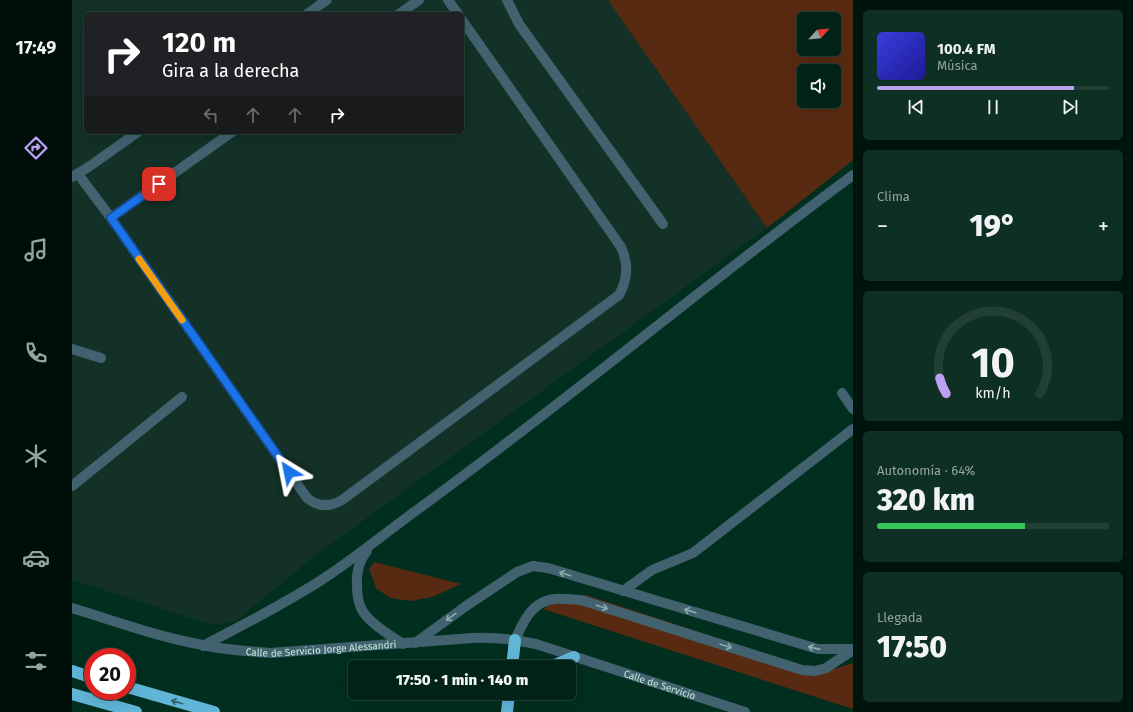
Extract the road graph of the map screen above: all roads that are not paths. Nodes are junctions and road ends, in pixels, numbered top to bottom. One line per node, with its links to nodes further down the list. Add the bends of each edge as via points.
1 (309, 0): 6 (street)
2 (327, 0): 6 (street)
3 (419, 0): 7 (street)
4 (448, 0): 8 (street)
5 (506, 0): 15 (street, via 519,24)
6 (311, 11)
7 (402, 12)
8 (457, 12)
9 (464, 23): 14 (street, via 621,247 626,256 627,276 619,295 336,503 318,504 307,498)
10 (135, 134): 13 (street)
11 (229, 134): 14 (street)
12 (853, 175): 23 (street, via 789,222 495,453)
13 (75, 176): 14 (street)
14 (111, 218)
15 (663, 224)
16 (72, 349): 17 (street)
17 (101, 358)
18 (842, 393): 20 (street)
19 (182, 397): 22 (street)
20 (853, 409)
21 (853, 429): 24 (street, via 693,553 652,570)
22 (72, 486)
23 (369, 547): 28 (street, via 358,568 356,582 361,609 370,620); 29 (street, via 325,578)
24 (623, 591): 27 (street, one-way to 27, via 548,568 533,566 517,572); 30 (street, one-way to 24, via 818,649)
25 (72, 608): 29 (street, Calle de Servicio Jorge Alessandri)
26 (515, 640): 27 (street, Calle de Servicio Jorge Alessandri, via 488,638); 30 (street, one-way to 30, via 527,615 540,604 554,599 581,600 802,670 816,671 826,668); 31 (street, Calle de Servicio Jorge Alessandri); 32 (highway)
27 (415, 643): 28 (street, Calle de Servicio Jorge Alessandri)
28 (403, 644): 29 (street, Calle de Servicio Jorge Alessandri, via 270,653)
29 (203, 646)
30 (853, 649)
31 (574, 657): 33 (highway); 42 (street, Calle de Servicio)
32 (513, 660)
33 (567, 660)
34 (72, 671): 35 (highway)
35 (84, 675)
36 (136, 690): 40 (highway, one-way to 36)
37 (72, 694): 39 (highway)
38 (508, 700): 41 (highway)
39 (136, 712)
40 (214, 712)
41 (507, 712)
42 (745, 712)

